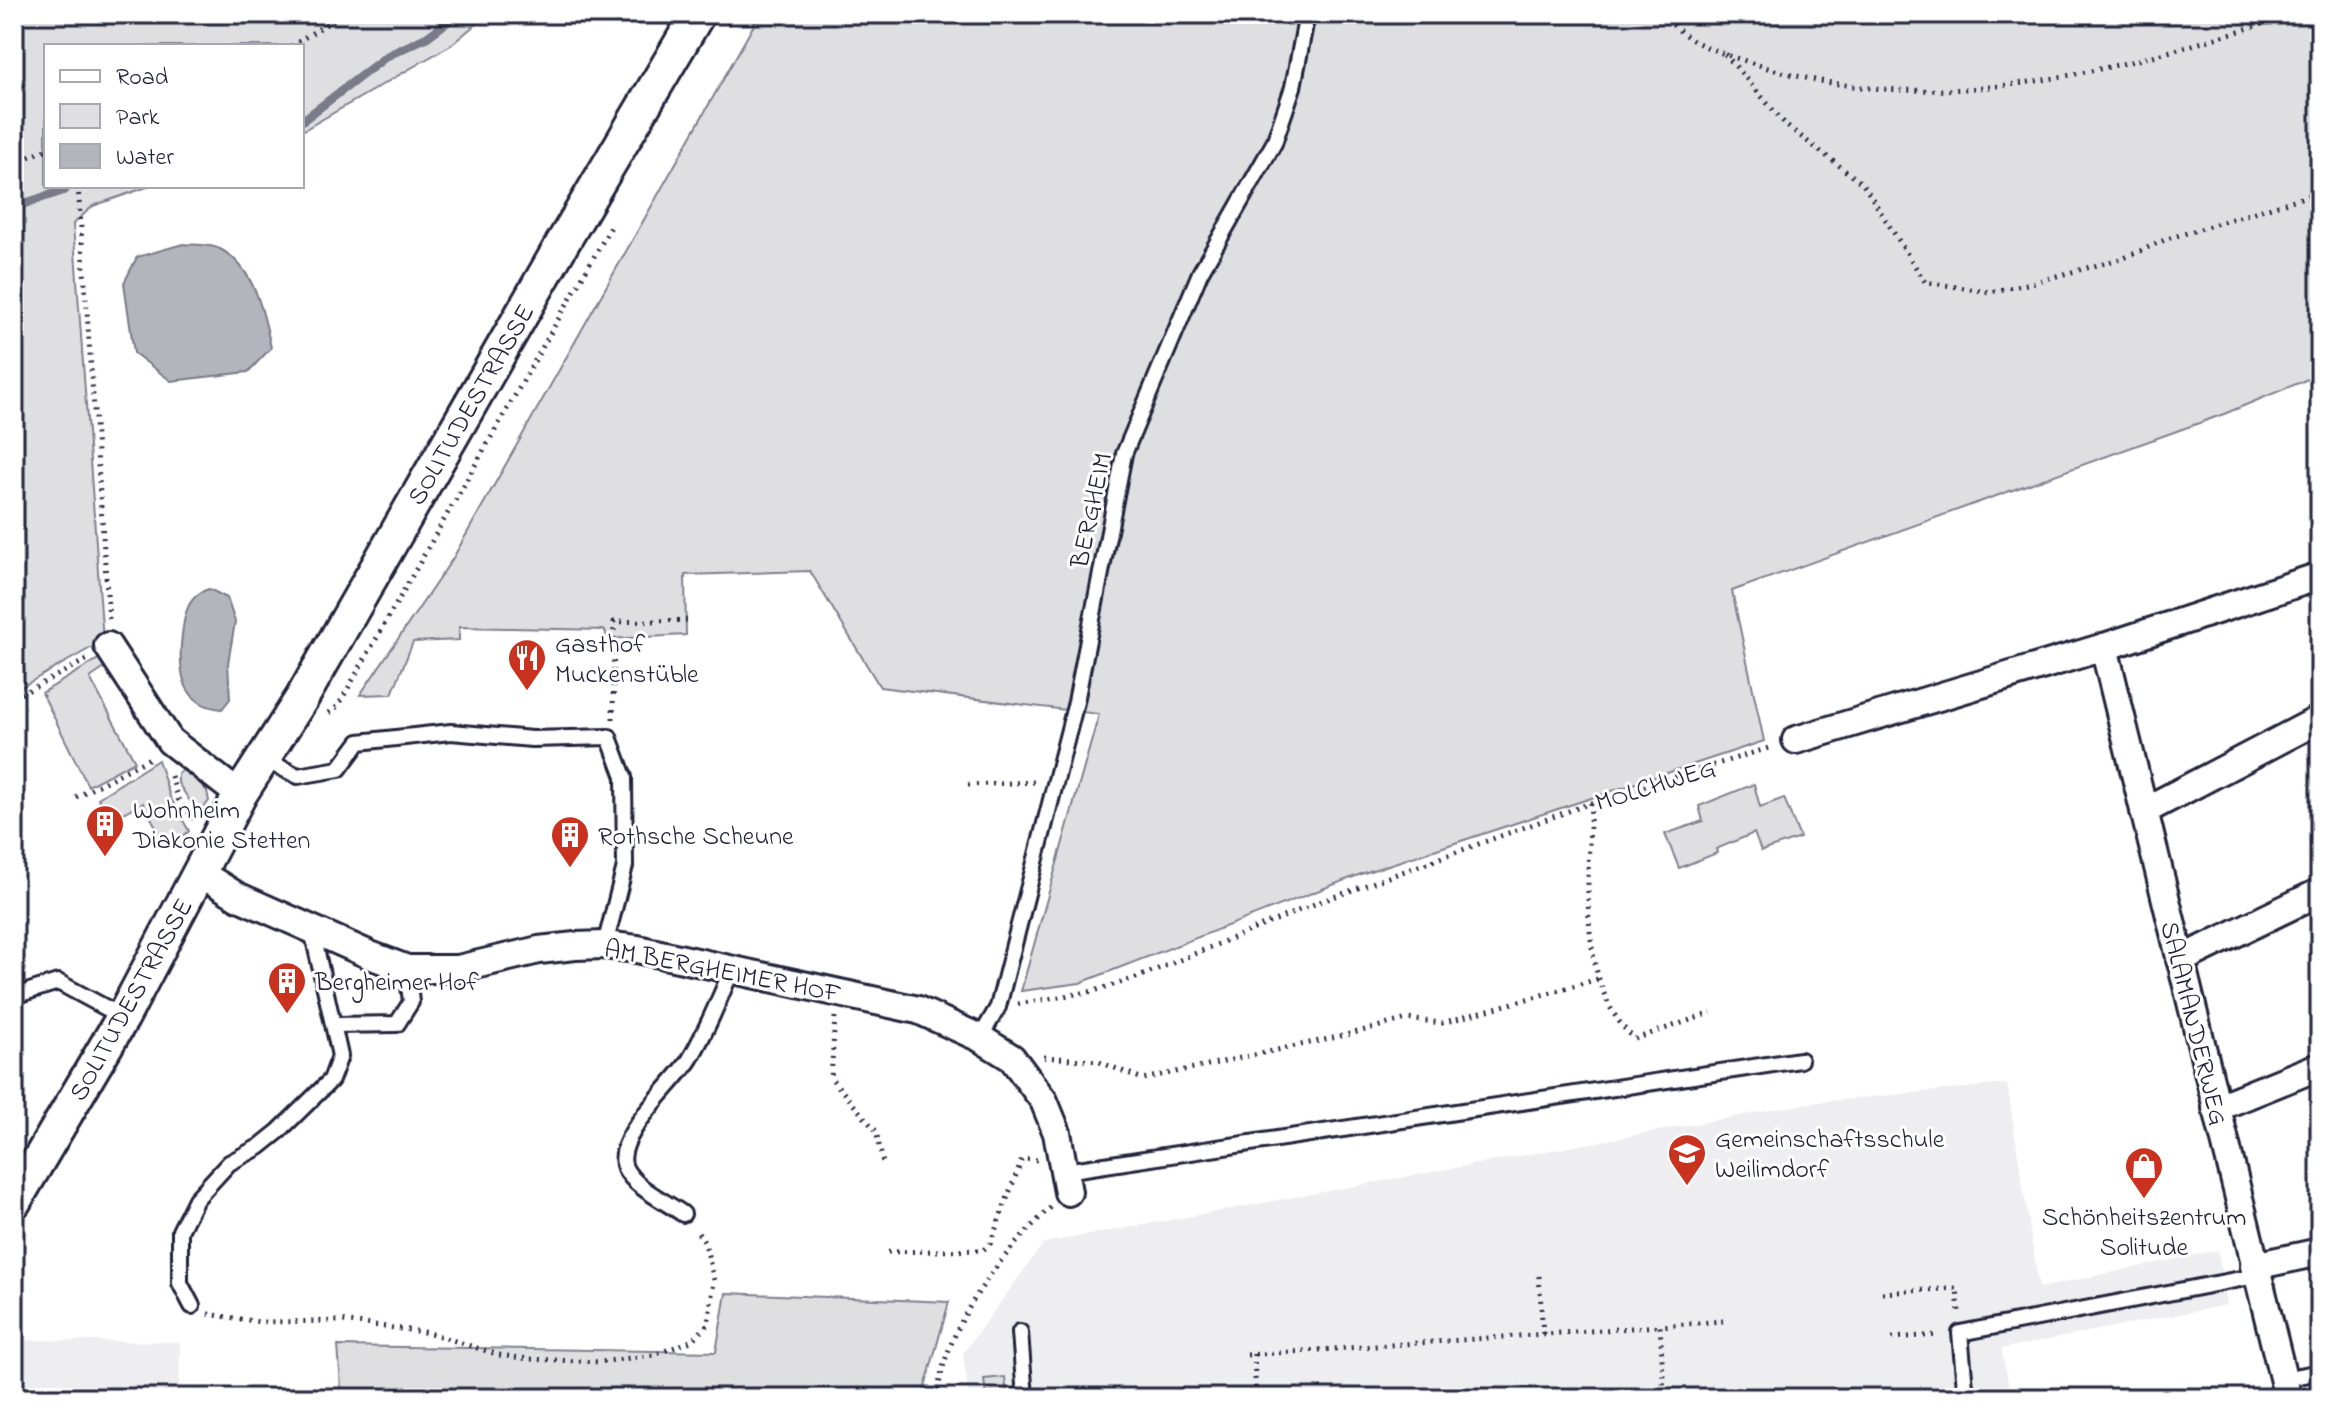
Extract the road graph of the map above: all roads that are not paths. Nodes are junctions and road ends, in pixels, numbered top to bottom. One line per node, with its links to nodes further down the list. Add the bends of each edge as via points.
1 (698, 14): 8 (street, SOLITUDESTRASSE)
2 (1307, 14): 21 (lane, BERGHEIM, via 1293,87 1274,143 1200,273 1124,454 1076,702 998,1007)
3 (2320, 576): 5 (street)
4 (108, 646): 9 (street, via 170,741)
5 (2104, 647): 7 (street); 10 (street, SALAMANDERWEG)
6 (2320, 719): 10 (street)
7 (1796, 740)
8 (262, 759): 9 (street, SOLITUDESTRASSE); 14 (lane, via 298,776 339,769 359,742 451,732 532,739 609,737 624,777 625,866)
9 (241, 793): 11 (street, SOLITUDESTRASSE)
10 (2144, 811): 15 (street, SALAMANDERWEG)
11 (200, 873): 13 (street, AM BERGHEIMER HOF); 19 (street, SOLITUDESTRASSE)
12 (2320, 892): 15 (street)
13 (312, 930): 16 (street, AM BERGHEIMER HOF); 20 (lane)
14 (605, 945): 16 (street, AM BERGHEIMER HOF, via 539,950 458,969); 17 (street, AM BERGHEIMER HOF)
15 (2180, 960): 24 (street, SALAMANDERWEG)
16 (407, 969): 20 (lane, via 411,1002 397,1024)
17 (732, 969): 21 (street, AM BERGHEIMER HOF, via 918,1010); 27 (lane, via 712,1021 687,1064 637,1124 624,1151 624,1166 635,1181)
18 (14, 996): 19 (lane, via 58,982)
19 (123, 1017): 26 (street, SOLITUDESTRASSE)
20 (334, 1025): 30 (lane, via 340,1056 331,1080 279,1131 229,1163 196,1199 180,1231 180,1283)
21 (980, 1038): 25 (street, AM BERGHEIMER HOF, via 1012,1058 1044,1101)
22 (1800, 1060): 25 (lane)
23 (2320, 1066): 24 (street)
24 (2216, 1108): 29 (street, SALAMANDERWEG)
25 (1065, 1175)
26 (14, 1202)
27 (683, 1214)
28 (2320, 1252): 29 (street)
29 (2255, 1271): 33 (street, SALAMANDERWEG); 35 (lane, via 1960,1333)
30 (192, 1306)
31 (1020, 1332): 34 (lane)
32 (2320, 1372): 33 (lane)
33 (2286, 1389)
34 (1025, 1398)
35 (1966, 1398)

